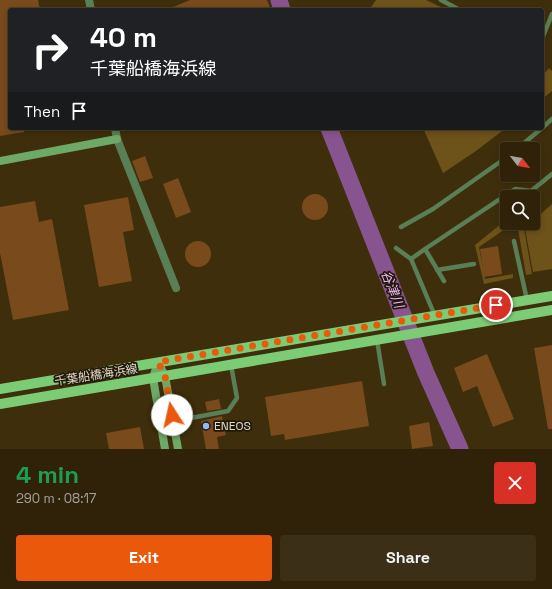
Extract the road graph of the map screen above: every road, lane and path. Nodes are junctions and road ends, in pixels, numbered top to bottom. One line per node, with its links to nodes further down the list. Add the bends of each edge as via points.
1 (441, 0): 2 (lane)
2 (456, 8)
3 (552, 14): 4 (lane)
4 (544, 34)
5 (552, 119): 6 (lane)
6 (544, 126)
7 (115, 130): 9 (street)
8 (540, 130): 10 (lane)
9 (117, 139): 11 (street); 22 (street)
10 (525, 142)
11 (0, 161)
12 (500, 162): 14 (lane, via 432,209)
13 (552, 174): 17 (lane, via 531,191 515,188)
14 (401, 227)
15 (514, 241): 24 (lane)
16 (396, 248): 18 (lane)
17 (425, 249): 18 (lane); 20 (lane)
18 (411, 259): 26 (lane)
19 (474, 264): 20 (lane)
20 (437, 270): 21 (lane)
21 (444, 281)
22 (176, 288)
23 (552, 296): 24 (main road, 千葉船橋海浜線)
24 (527, 300): 26 (main road, 千葉船橋海浜線)
25 (552, 310): 27 (main road, 千葉船橋海浜線)
26 (435, 316): 28 (main road, 千葉船橋海浜線)
27 (377, 340): 29 (main road, 千葉船橋海浜線); 32 (lane)
28 (158, 362): 30 (street); 31 (street); 33 (main road, 千葉船橋海浜線)
29 (231, 365): 30 (main road, 千葉船橋海浜線); 35 (lane, via 237,398 228,411 191,418 186,426)
30 (165, 376): 31 (main road, 千葉船橋海浜線); 35 (street)
31 (154, 378): 34 (main road, 千葉船橋海浜線); 36 (street)
32 (384, 384)
33 (0, 389)
34 (0, 404)
35 (174, 429): 37 (street)
36 (165, 449)
37 (178, 449)

